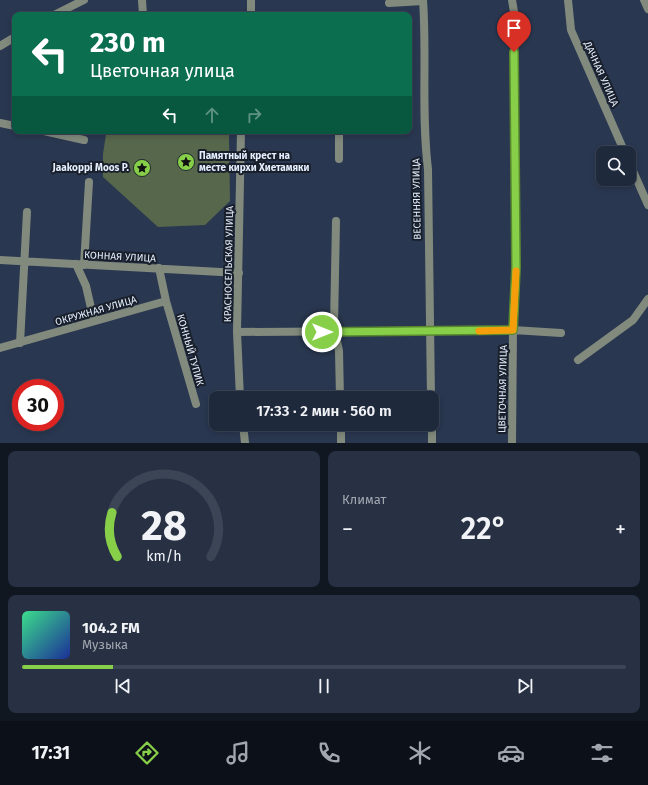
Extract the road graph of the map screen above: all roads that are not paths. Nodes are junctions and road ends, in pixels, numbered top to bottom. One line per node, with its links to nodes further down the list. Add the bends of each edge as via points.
1 (84, 0): 10 (street)
2 (142, 0): 11 (street)
3 (251, 0): 12 (street)
4 (512, 0): 36 (street, ЦВЕТОЧНАЯ УЛИЦА, via 515,30 516,267)
5 (568, 0): 21 (street, ДАЧНАЯ УЛИЦА, via 571,30)
6 (644, 0): 9 (street)
7 (423, 1): 8 (street); 37 (street, ВЕСЕННЯЯ УЛИЦА)
8 (389, 3)
9 (648, 9)
10 (60, 12)
11 (143, 12)
12 (251, 12)
13 (12, 39): 14 (street)
14 (0, 46)
15 (0, 123): 16 (street)
16 (12, 125)
17 (57, 134): 20 (street)
18 (240, 134): 32 (street, КРАСНОСЕЛЬСКАЯ УЛИЦА)
19 (339, 134): 22 (street)
20 (84, 140)
21 (622, 146)
22 (340, 159)
23 (636, 178): 25 (street)
24 (89, 182): 30 (street)
25 (648, 205)
26 (27, 212): 29 (street)
27 (336, 221): 39 (street)
28 (0, 260): 29 (street, КОННАЯ УЛИЦА)
29 (25, 262): 30 (street, КОННАЯ УЛИЦА); 41 (street)
30 (80, 264): 31 (street, КОННАЯ УЛИЦА); 35 (street)
31 (159, 268): 32 (street, КОННАЯ УЛИЦА); 34 (street)
32 (239, 273): 38 (street, КРАСНОСЕЛЬСКАЯ УЛИЦА)
33 (648, 299): 43 (street, via 633,320)
34 (166, 301): 35 (street, ОКРУЖНАЯ УЛИЦА); 47 (street, КОННЫЙ ТУПИК)
35 (94, 322): 41 (street, ОКРУЖНАЯ УЛИЦА)
36 (513, 330): 37 (street); 40 (street); 54 (street, ЦВЕТОЧНАЯ УЛИЦА)
37 (429, 331): 39 (street); 46 (street, ВЕСЕННЯЯ УЛИЦА)
38 (237, 332): 39 (street); 44 (street, КРАСНОСЕЛЬСКАЯ УЛИЦА)
39 (336, 332): 45 (street)
40 (561, 333)
41 (20, 343): 42 (street, ОКРУЖНАЯ УЛИЦА)
42 (0, 348)
43 (578, 360)
44 (240, 391)
45 (340, 391)
46 (431, 391)
47 (196, 404)
48 (244, 431): 51 (street)
49 (341, 431): 52 (street)
50 (432, 431): 53 (street)
51 (245, 443)
52 (341, 443)
53 (432, 443)
54 (512, 443)

